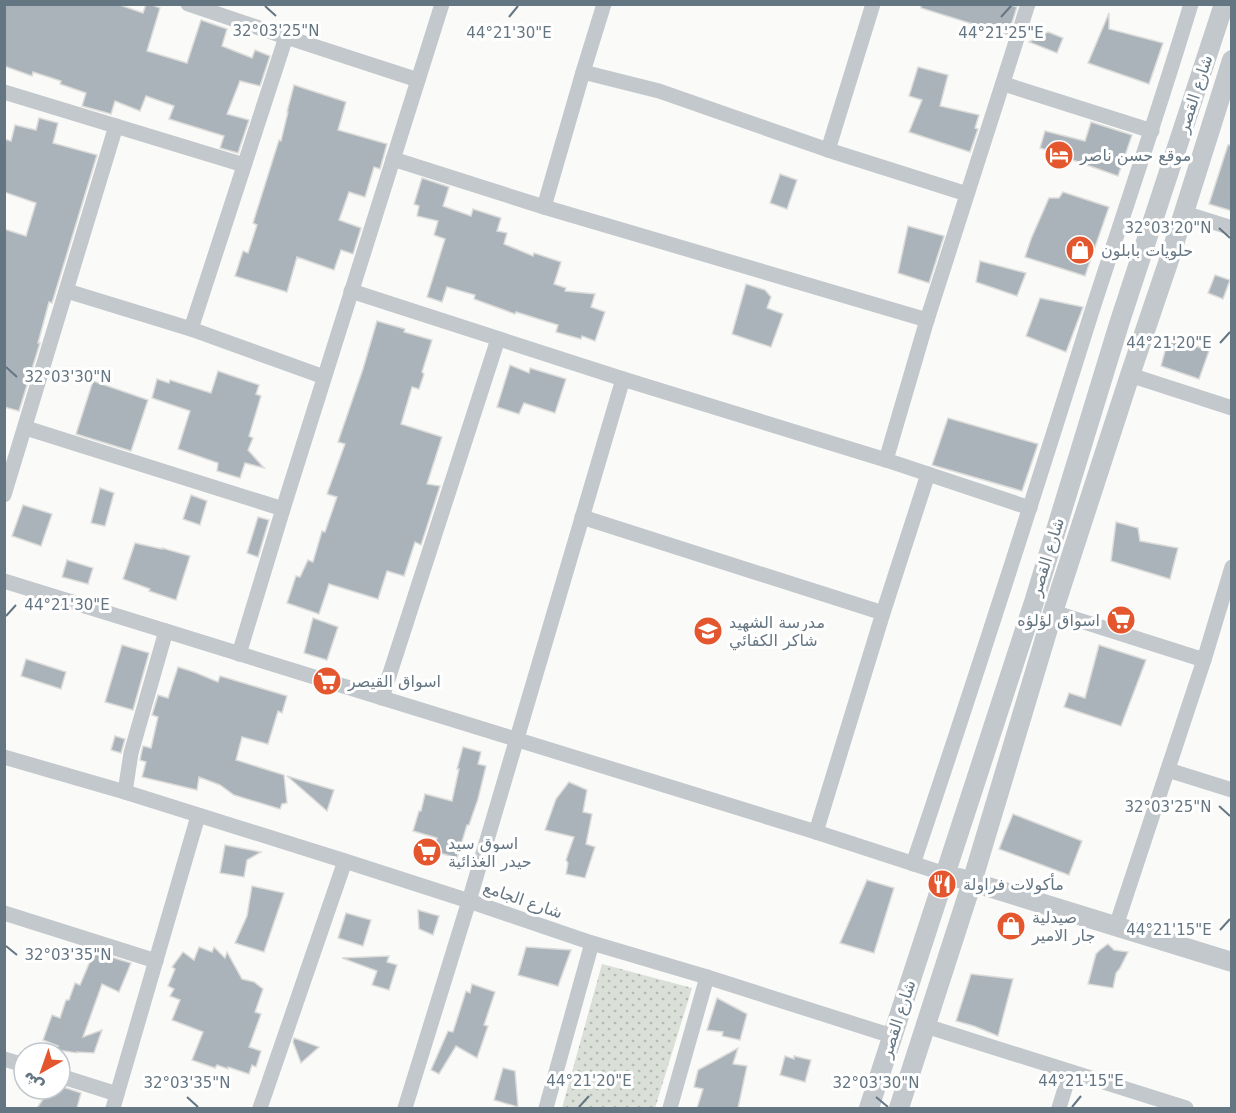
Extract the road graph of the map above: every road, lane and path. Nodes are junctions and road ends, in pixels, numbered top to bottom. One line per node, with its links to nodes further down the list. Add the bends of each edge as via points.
1 (188, 4): 9 (street)
2 (442, 4): 13 (street)
3 (604, 4): 12 (street)
4 (873, 4): 18 (street)
5 (1028, 4): 14 (street)
6 (1191, 4): 17 (street)
7 (1207, 4): 10 (street)
8 (1224, 4): 10 (street, شارع القصر)
9 (285, 38): 13 (street); 20 (street)
10 (1207, 56): 25 (street, شارع القصر)
11 (1232, 60): 23 (street, شارع القصر)
12 (583, 72): 18 (street, via 659,92); 22 (street)
13 (418, 80): 19 (street)
14 (1004, 84): 17 (street); 21 (street)
15 (4, 92): 16 (street)
16 (116, 126): 20 (street); 27 (street)
17 (1152, 130): 42 (street)
18 (828, 150): 21 (street)
19 (393, 159): 22 (street); 28 (street)
20 (244, 165): 31 (street)
21 (967, 194): 29 (street)
22 (544, 207): 29 (street)
23 (1184, 213): 24 (street); 26 (street, شارع القصر)
24 (1232, 228)
25 (1143, 250): 26 (street, via 1146,258 1155,263); 30 (street, شارع القصر)
26 (1169, 260): 32 (street, شارع القصر)
27 (67, 291): 31 (street); 38 (street)
28 (351, 291): 33 (street); 35 (street)
29 (927, 320): 39 (street)
30 (1119, 324): 32 (street, via 1134,321); 62 (street, شارع القصر)
31 (191, 329): 35 (street)
32 (1145, 333): 34 (street, شارع القصر)
33 (498, 339): 36 (street); 52 (street)
34 (1130, 375): 37 (street); 47 (street, شارع القصر)
35 (324, 377): 43 (street)
36 (623, 379): 39 (street); 44 (street)
37 (1232, 408)
38 (26, 428): 41 (street); 43 (street)
39 (886, 460): 40 (street)
40 (928, 474): 42 (street); 48 (street)
41 (4, 495)
42 (1030, 508): 61 (street)
43 (283, 509): 50 (street)
44 (582, 517): 48 (street); 53 (street)
45 (1232, 567): 51 (street)
46 (4, 581): 49 (street)
47 (1053, 612): 51 (street); 63 (street, شارع القصر)
48 (883, 613): 59 (street)
49 (166, 631): 50 (street); 57 (street, via 131,753)
50 (239, 654): 52 (street)
51 (1204, 660): 55 (street)
52 (382, 699): 53 (street)
53 (517, 740): 59 (street); 64 (street)
54 (4, 757): 57 (street, شارع الجامع)
55 (1168, 770): 56 (street); 66 (street)
56 (1232, 790)
57 (125, 792): 58 (street, شارع الجامع)
58 (198, 816): 60 (street, شارع الجامع); 68 (street)
59 (816, 832): 61 (street)
60 (345, 861): 64 (street, شارع الجامع); 76 (street)
61 (913, 864): 62 (street)
62 (945, 874): 63 (street); 72 (street, شارع القصر)
63 (972, 882): 66 (street); 71 (street, شارع القصر)
64 (469, 901): 67 (street, شارع الجامع); 77 (street)
65 (4, 913): 68 (street)
66 (1116, 926): 69 (street)
67 (592, 943): 70 (street, شارع الجامع); 78 (street)
68 (156, 961): 75 (street)
69 (1232, 962)
70 (707, 977): 72 (street, شارع الجامع); 79 (street)
71 (926, 1026): 73 (street); 81 (street, شارع القصر)
72 (892, 1035): 80 (street, شارع القصر)
73 (1070, 1072): 82 (street); 83 (street)
74 (72, 1081): 75 (street)
75 (115, 1101)
76 (260, 1108)
77 (405, 1108)
78 (546, 1108)
79 (670, 1108)
80 (869, 1108)
81 (899, 1108)
82 (1059, 1108)
83 (1186, 1108)

